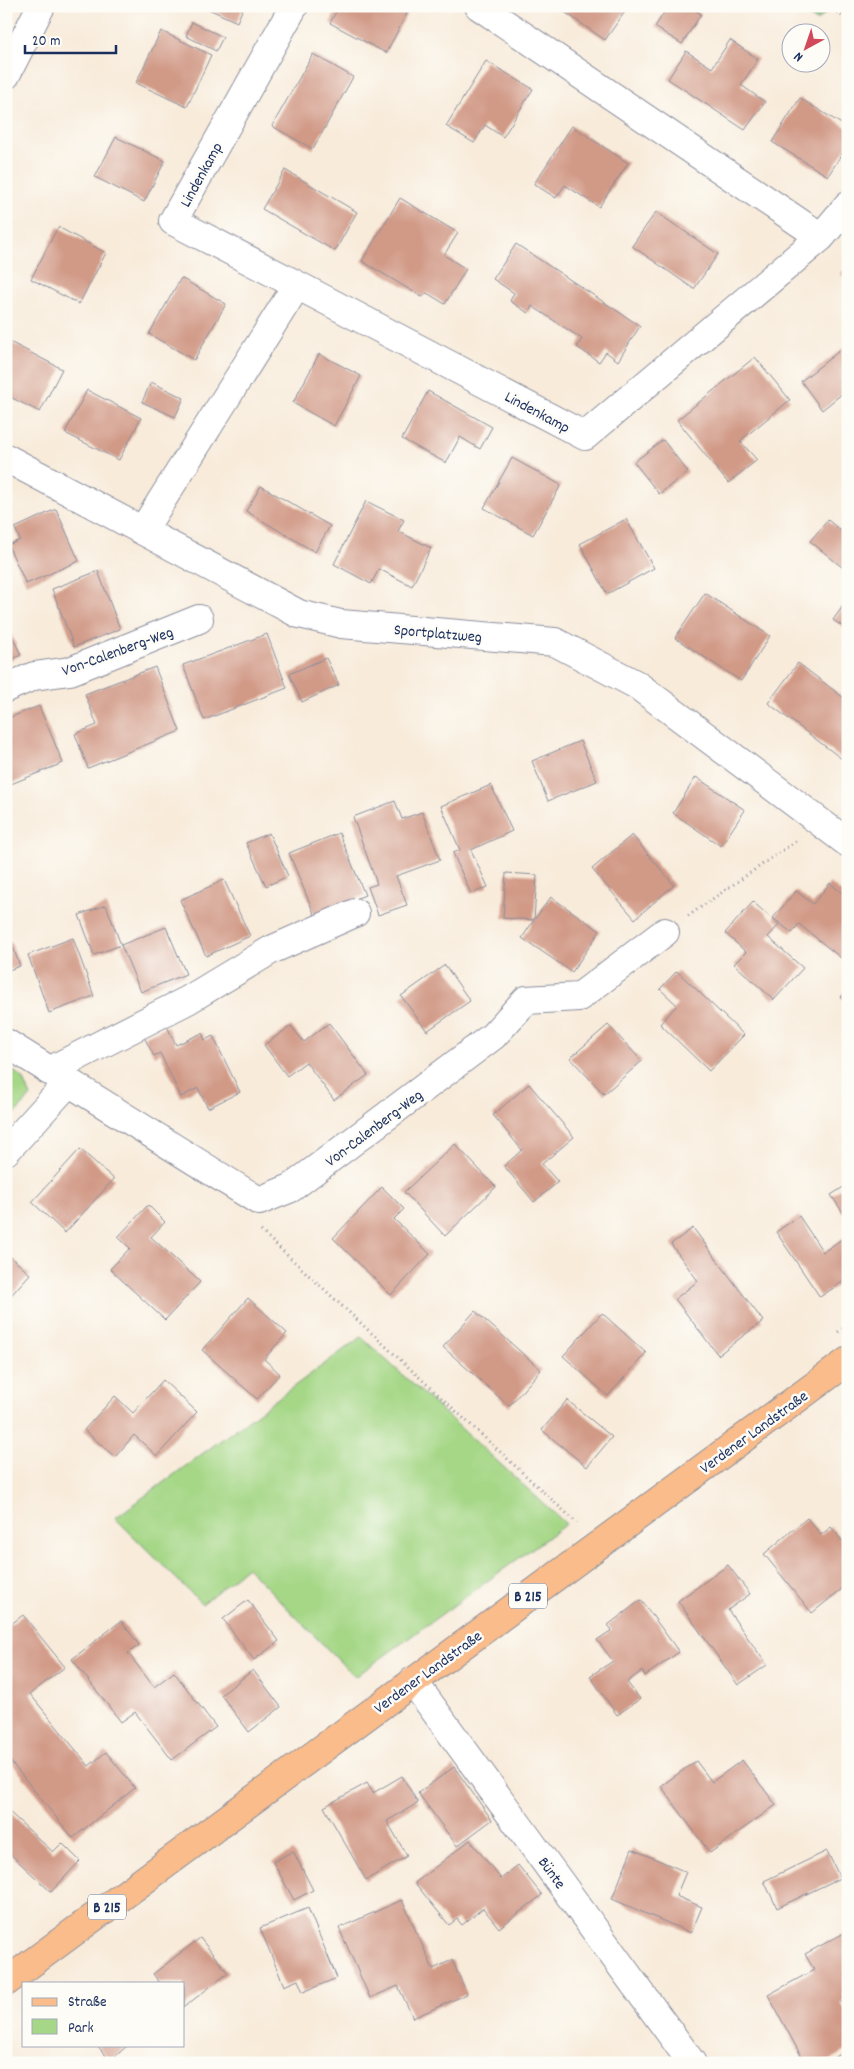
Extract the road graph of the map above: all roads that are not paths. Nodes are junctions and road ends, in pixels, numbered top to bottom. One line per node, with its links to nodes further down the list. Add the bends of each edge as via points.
1 (41, 6): 4 (street)
2 (294, 6): 7 (street, Lindenkamp, via 174,221)
3 (479, 6): 6 (street)
4 (6, 75)
5 (848, 205): 6 (street, Lindenkamp)
6 (821, 236): 7 (street, Lindenkamp, via 586,436)
7 (297, 285): 9 (street)
8 (6, 458): 9 (street, Sportplatzweg)
9 (143, 530): 12 (street, Sportplatzweg, via 299,614 341,624 555,642 637,685)
10 (199, 619): 11 (street, Von-Calenberg-Weg, via 70,671 34,676)
11 (6, 688)
12 (845, 837)
13 (355, 913): 16 (street, via 271,950)
14 (665, 932): 16 (street, Von-Calenberg-Weg, via 579,997 526,1000 493,1036 291,1188 259,1201)
15 (6, 1043): 16 (street)
16 (59, 1077): 17 (street)
17 (6, 1151)
18 (848, 1361): 19 (main road, Verdener Landstraße / B 215)
19 (413, 1681): 20 (main road, Verdener Landstraße / B 215); 21 (street, Bünte)
20 (6, 1982)
21 (692, 2063)

